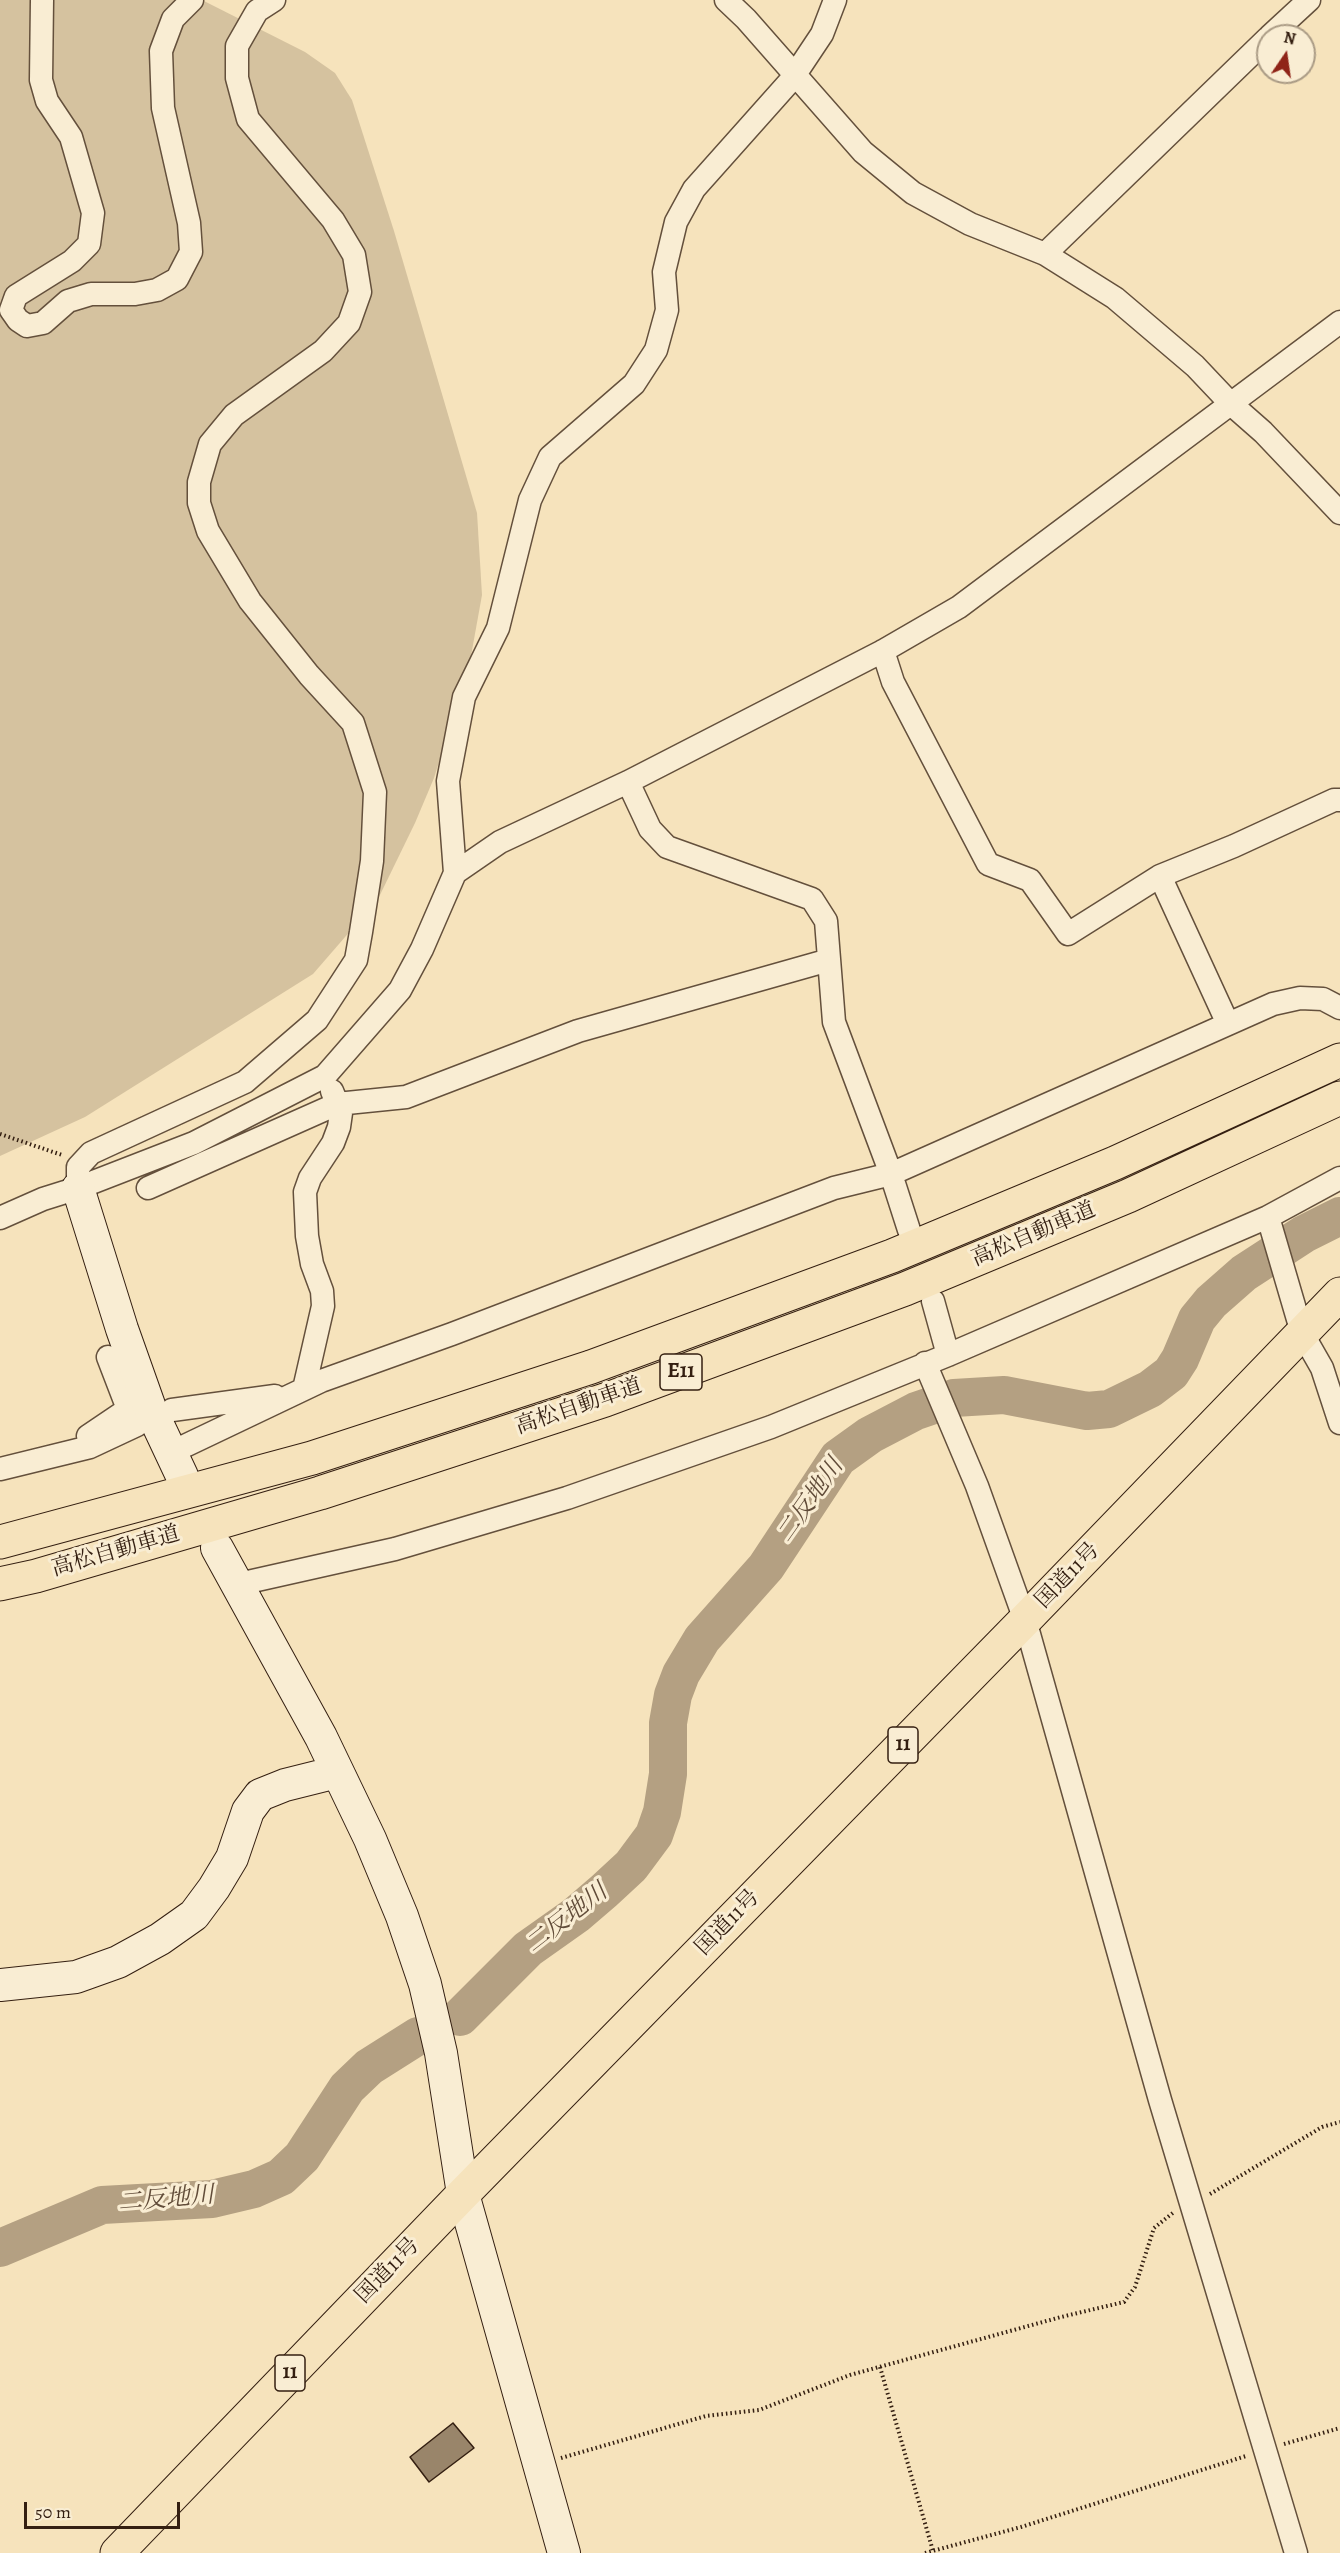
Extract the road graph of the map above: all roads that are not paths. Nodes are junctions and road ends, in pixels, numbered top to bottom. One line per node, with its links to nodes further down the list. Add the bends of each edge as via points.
1 (42, 0): 2 (street, via 41,80 47,101 71,137 93,213 89,244 72,261 16,296 11,310 27,326 44,323 68,301 83,296 157,290 177,279 191,252 189,223 163,108 161,51 173,19)
2 (192, 0)
3 (274, 0): 26 (street, via 257,12 237,46 237,78 248,119 333,220 354,255 360,292 349,323 323,351 234,415 210,444 199,482 199,503 208,531 250,601 353,723 375,792 372,861 361,932 356,960 317,1020 245,1082 91,1154)
4 (726, 0): 9 (street)
5 (835, 0): 9 (street, via 822,34)
6 (1309, 0): 7 (street)
7 (1283, 24)
8 (1256, 50): 10 (street)
9 (795, 75): 10 (street, via 863,152 914,193 970,224); 17 (street, via 693,189 676,222 664,272 667,310 656,350 634,384 550,457 530,500 498,628 464,697 448,781)
10 (1045, 254): 12 (street, via 1115,298 1195,366)
11 (1340, 321): 12 (street)
12 (1230, 403): 13 (street); 14 (street, via 958,607)
13 (1340, 513)
14 (883, 651): 15 (street); 18 (street, via 893,682 988,864 1030,880 1068,934)
15 (628, 782): 17 (street, via 500,842); 19 (street, via 650,829 667,847 812,899 826,921)
16 (1340, 800): 18 (street)
17 (455, 873): 23 (street, via 400,990)
18 (1160, 876): 21 (street)
19 (829, 960): 25 (street, via 578,1031 406,1097); 27 (street, via 834,1022)
20 (1340, 1008): 21 (street, via 1323,999 1285,1000)
21 (1228, 1024): 27 (street)
22 (1340, 1060): 46 (highway, 高松自動車道 / E11, via 1114,1163 902,1251 591,1367 312,1458)
23 (325, 1076): 25 (street); 26 (street, via 194,1143)
24 (1340, 1098): 48 (highway, 高松自動車道 / E11, via 1128,1196 905,1289 605,1400 320,1493)
25 (337, 1104): 29 (street); 39 (street, via 341,1113 339,1127 305,1192 307,1236 323,1306)
26 (81, 1174): 31 (street, via 43,1199); 44 (street, via 122,1329 150,1408)
27 (891, 1174): 32 (street); 39 (street, via 834,1188)
28 (1340, 1178): 30 (street)
29 (148, 1188)
30 (1268, 1217): 35 (street); 36 (street)
31 (0, 1218)
32 (909, 1230)
33 (1340, 1294): 35 (highway, 国道11号 / 11)
34 (933, 1301): 36 (street)
35 (1302, 1333): 41 (street, via 1322,1368); 50 (highway, 国道11号 / 11)
36 (948, 1355): 38 (street)
37 (108, 1357): 43 (street, via 128,1409 81,1441)
38 (925, 1363): 49 (street, via 771,1427 567,1498 395,1549); 50 (street, via 977,1486)
39 (300, 1392): 40 (street); 44 (street)
40 (172, 1410)
41 (1340, 1423)
42 (137, 1425): 43 (street)
43 (75, 1450): 45 (street)
44 (176, 1465)
45 (0, 1469)
46 (0, 1542)
47 (217, 1548): 49 (street)
48 (0, 1584)
49 (239, 1584): 51 (street)
50 (1026, 1620): 53 (highway, 国道11号 / 11); 56 (street, via 1160,2100)
51 (337, 1772): 52 (street, via 260,1795 248,1811 232,1858 214,1888 194,1915 160,1939 118,1962 76,1977); 53 (street, via 402,1916 425,1984 441,2053)
52 (0, 1985)
53 (463, 2193): 54 (highway, 国道11号 / 11); 55 (street)
54 (117, 2553)
55 (564, 2553)
56 (1296, 2553)

